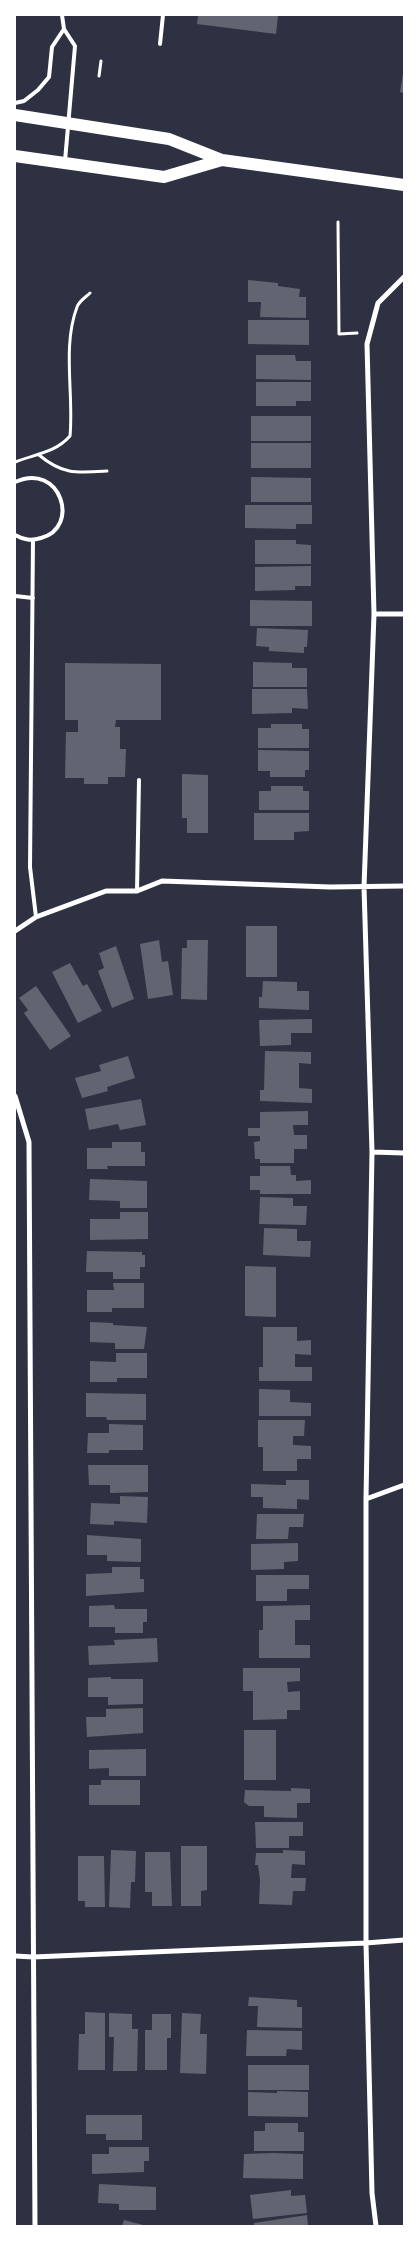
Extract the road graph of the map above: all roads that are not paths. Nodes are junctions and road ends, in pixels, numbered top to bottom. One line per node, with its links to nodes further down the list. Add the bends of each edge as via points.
1 (62, 15): 3 (lane)
2 (163, 15): 4 (lane)
3 (64, 29): 5 (lane, via 52,47 49,77 24,101); 7 (lane, via 75,46)
4 (160, 44)
5 (15, 103)
6 (15, 115): 7 (main road)
7 (68, 123): 9 (main road, via 169,139); 10 (lane)
8 (15, 156): 10 (main road)
9 (222, 160): 10 (main road, via 164,177); 11 (main road)
10 (64, 163)
11 (404, 185)
12 (404, 277): 18 (street, via 378,303 367,344)
13 (15, 482): 15 (lane, via 24,478 47,481 62,499 61,521 54,531 45,538)
14 (15, 535): 15 (lane)
15 (33, 540): 17 (lane)
16 (15, 596): 17 (lane)
17 (33, 598): 24 (lane, via 30,867)
18 (374, 614): 19 (street); 21 (street)
19 (404, 614)
20 (139, 780): 23 (lane)
21 (364, 886): 22 (street); 23 (street, via 162,881); 27 (street)
22 (404, 886)
23 (137, 891): 24 (street, via 106,892)
24 (36, 917): 25 (street)
25 (15, 931)
26 (15, 1096): 34 (street, via 29,1142)
27 (372, 1152): 28 (street); 30 (street)
28 (404, 1153)
29 (404, 1485): 30 (street)
30 (366, 1499): 32 (street)
31 (404, 1940): 32 (street)
32 (366, 1943): 34 (street); 36 (street, via 372,2192)
33 (15, 1956): 34 (street)
34 (33, 1957): 35 (street)
35 (35, 2226)
36 (376, 2226)

